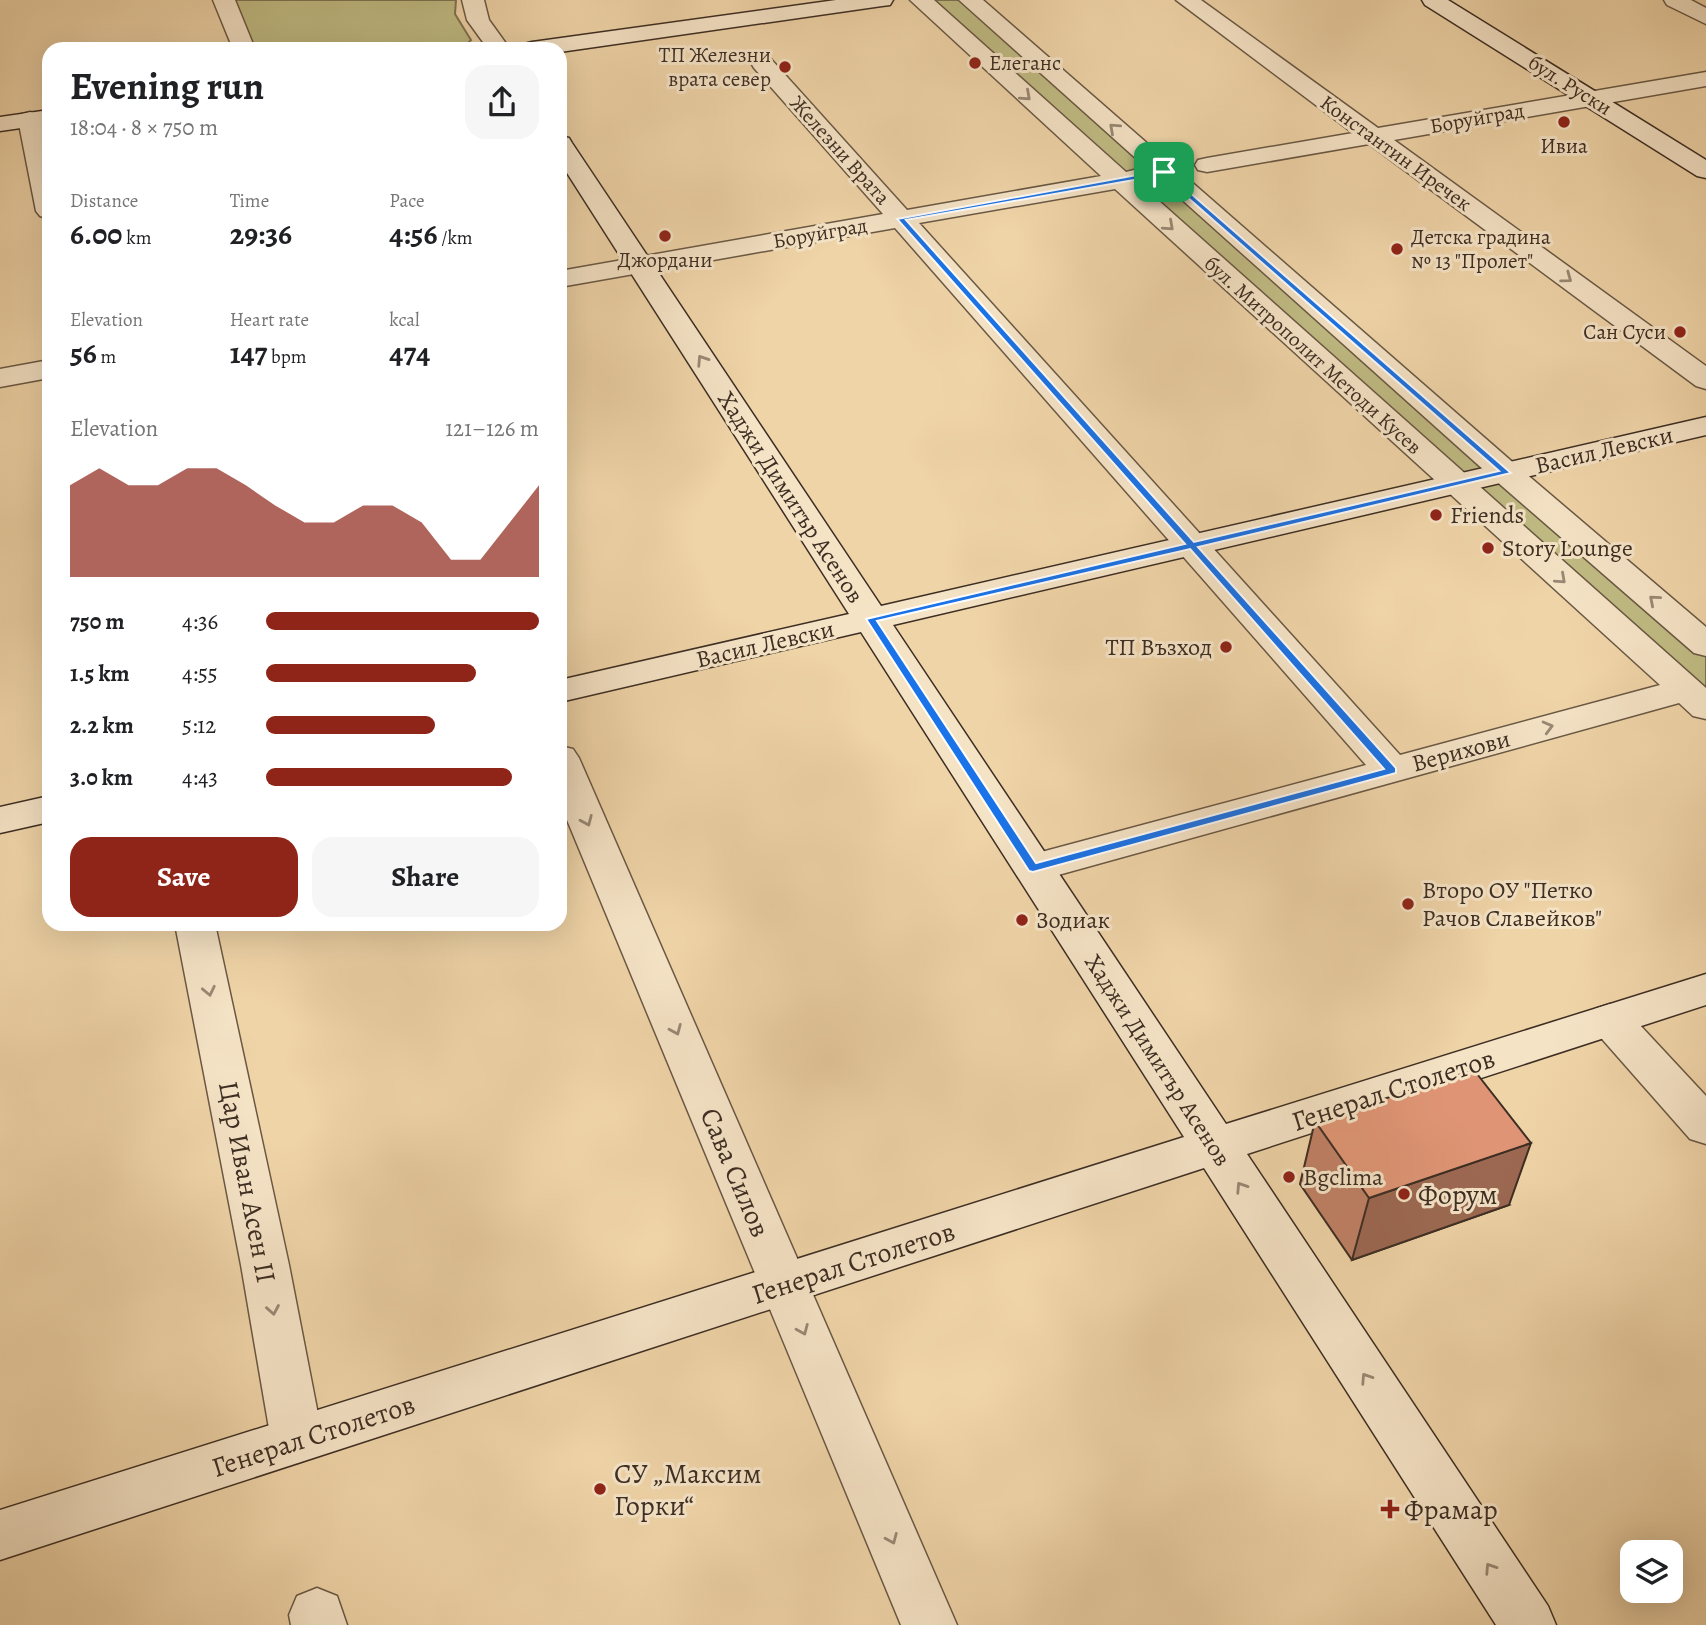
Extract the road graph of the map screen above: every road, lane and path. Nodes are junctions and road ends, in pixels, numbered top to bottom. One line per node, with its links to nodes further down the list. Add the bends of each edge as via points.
1 (225, 0): 10 (street)
2 (473, 0): 11 (street, via 477,18)
3 (882, 0): 12 (street)
4 (921, 0): 24 (street, бул. Митрополит Методи Кусев, one-way to 24)
5 (970, 0): 23 (street, бул. Митрополит Методи Кусев, one-way to 5)
6 (1187, 0): 18 (street, Константин Иречек)
7 (1433, 0): 15 (street, бул. Руски)
8 (1675, 0): 9 (street)
9 (1706, 17)
10 (241, 42)
11 (494, 42)
12 (567, 44)
13 (762, 63): 25 (street, Железни Врата)
14 (1706, 79): 15 (street, Боруйград)
15 (1591, 99): 18 (street, Боруйград); 22 (street, бул. Руски)
16 (40, 118): 17 (street); 19 (street)
17 (0, 124)
18 (1373, 136): 21 (street, Боруйград); 30 (street, Константин Иречек, one-way to 30)
19 (42, 139)
20 (567, 154): 26 (street, Хаджи Димитър Асенов)
21 (1207, 165)
22 (1706, 171)
23 (1164, 172): 24 (street, Боруйград); 32 (street, бул. Митрополит Методи Кусев)
24 (1118, 181): 25 (street, Боруйград); 33 (street, бул. Митрополит Методи Кусев, one-way to 33)
25 (901, 219): 26 (street, Боруйград); 34 (street, Железни Врата)
26 (640, 265): 27 (street, Боруйград); 35 (street, Хаджи Димитър Асенов, one-way to 26)
27 (567, 278)
28 (42, 370): 29 (street)
29 (0, 377)
30 (1706, 380)
31 (1706, 426): 32 (street, Васил Левски)
32 (1506, 473): 33 (street, Васил Левски); 36 (street, бул. Митрополит Методи Кусев, one-way to 32)
33 (1456, 484): 34 (street, Васил Левски); 38 (street, бул. Митрополит Методи Кусев, one-way to 38)
34 (1192, 545): 35 (street, Васил Левски); 39 (street, Железни Врата)
35 (871, 619): 37 (street, Васил Левски); 43 (street, Хаджи Димитър Асенов)
36 (1706, 645)
37 (567, 689)
38 (1696, 699): 39 (street, Верихови, one-way to 38)
39 (1392, 770): 43 (street, Верихови)
40 (567, 774): 49 (street, Сава Силов, one-way to 49)
41 (42, 811): 42 (street)
42 (0, 820)
43 (1033, 868): 48 (street, Хаджи Димитър Асенов)
44 (196, 931): 50 (street, Цар Иван Асен II, one-way to 50)
45 (1706, 989): 46 (street, Генерал Столетов)
46 (1610, 1020): 47 (street); 48 (street, Генерал Столетов)
47 (1706, 1126)
48 (1214, 1146): 49 (street, Генерал Столетов); 53 (street, Хаджи Димитър Асенов, one-way to 48)
49 (784, 1284): 50 (street, Генерал Столетов); 52 (street, Сава Силов, one-way to 52)
50 (297, 1440): 51 (street, Генерал Столетов)
51 (0, 1535)
52 (929, 1625)
53 (1528, 1625)

